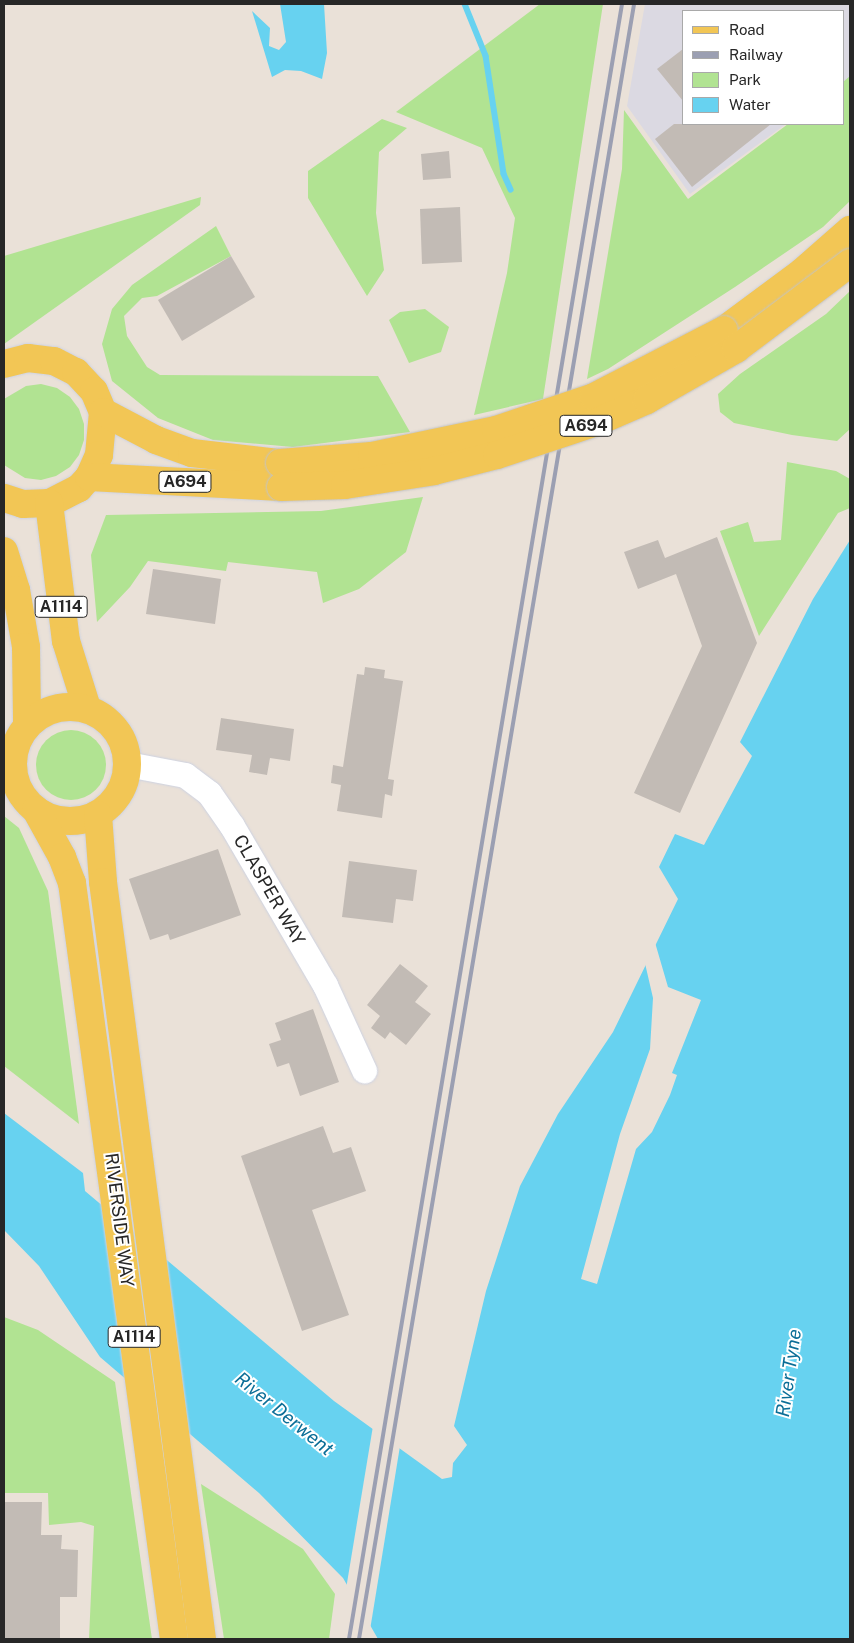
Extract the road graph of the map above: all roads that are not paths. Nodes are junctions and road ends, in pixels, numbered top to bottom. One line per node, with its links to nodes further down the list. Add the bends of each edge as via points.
1 (844, 247): 4 (main road, A694, bridge, via 736,349 647,400 599,421 498,455 434,470 345,485)
2 (4, 364): 3 (main road, via 28,358 54,361 76,372 94,391)
3 (103, 412): 4 (main road, A694, via 156,440); 5 (main road, via 99,454)
4 (281, 475): 5 (main road, A694)
5 (89, 477): 7 (main road, via 79,488)
6 (4, 498): 7 (main road, via 23,504)
7 (49, 503): 9 (main road, A1114, via 66,641)
8 (4, 551): 10 (main road, A1114, via 16,590 26,647)
9 (87, 708): 10 (main road, via 67,705 45,712); 11 (main road, via 105,718 119,735)
10 (27, 723): 12 (main road, A1114, via 17,741 11,771 22,795)
11 (127, 764): 13 (main road, via 120,794); 14 (street, CLASPER WAY, via 185,775 209,793 232,826 325,985)
12 (36, 810): 13 (main road, A1114, via 56,820 78,820); 15 (main road, RIVERSIDE WAY / A1114, via 62,856 72,883)
13 (98, 815): 16 (main road, RIVERSIDE WAY / A1114, via 102,882)
14 (364, 1070)
15 (174, 1639)
16 (202, 1639)

